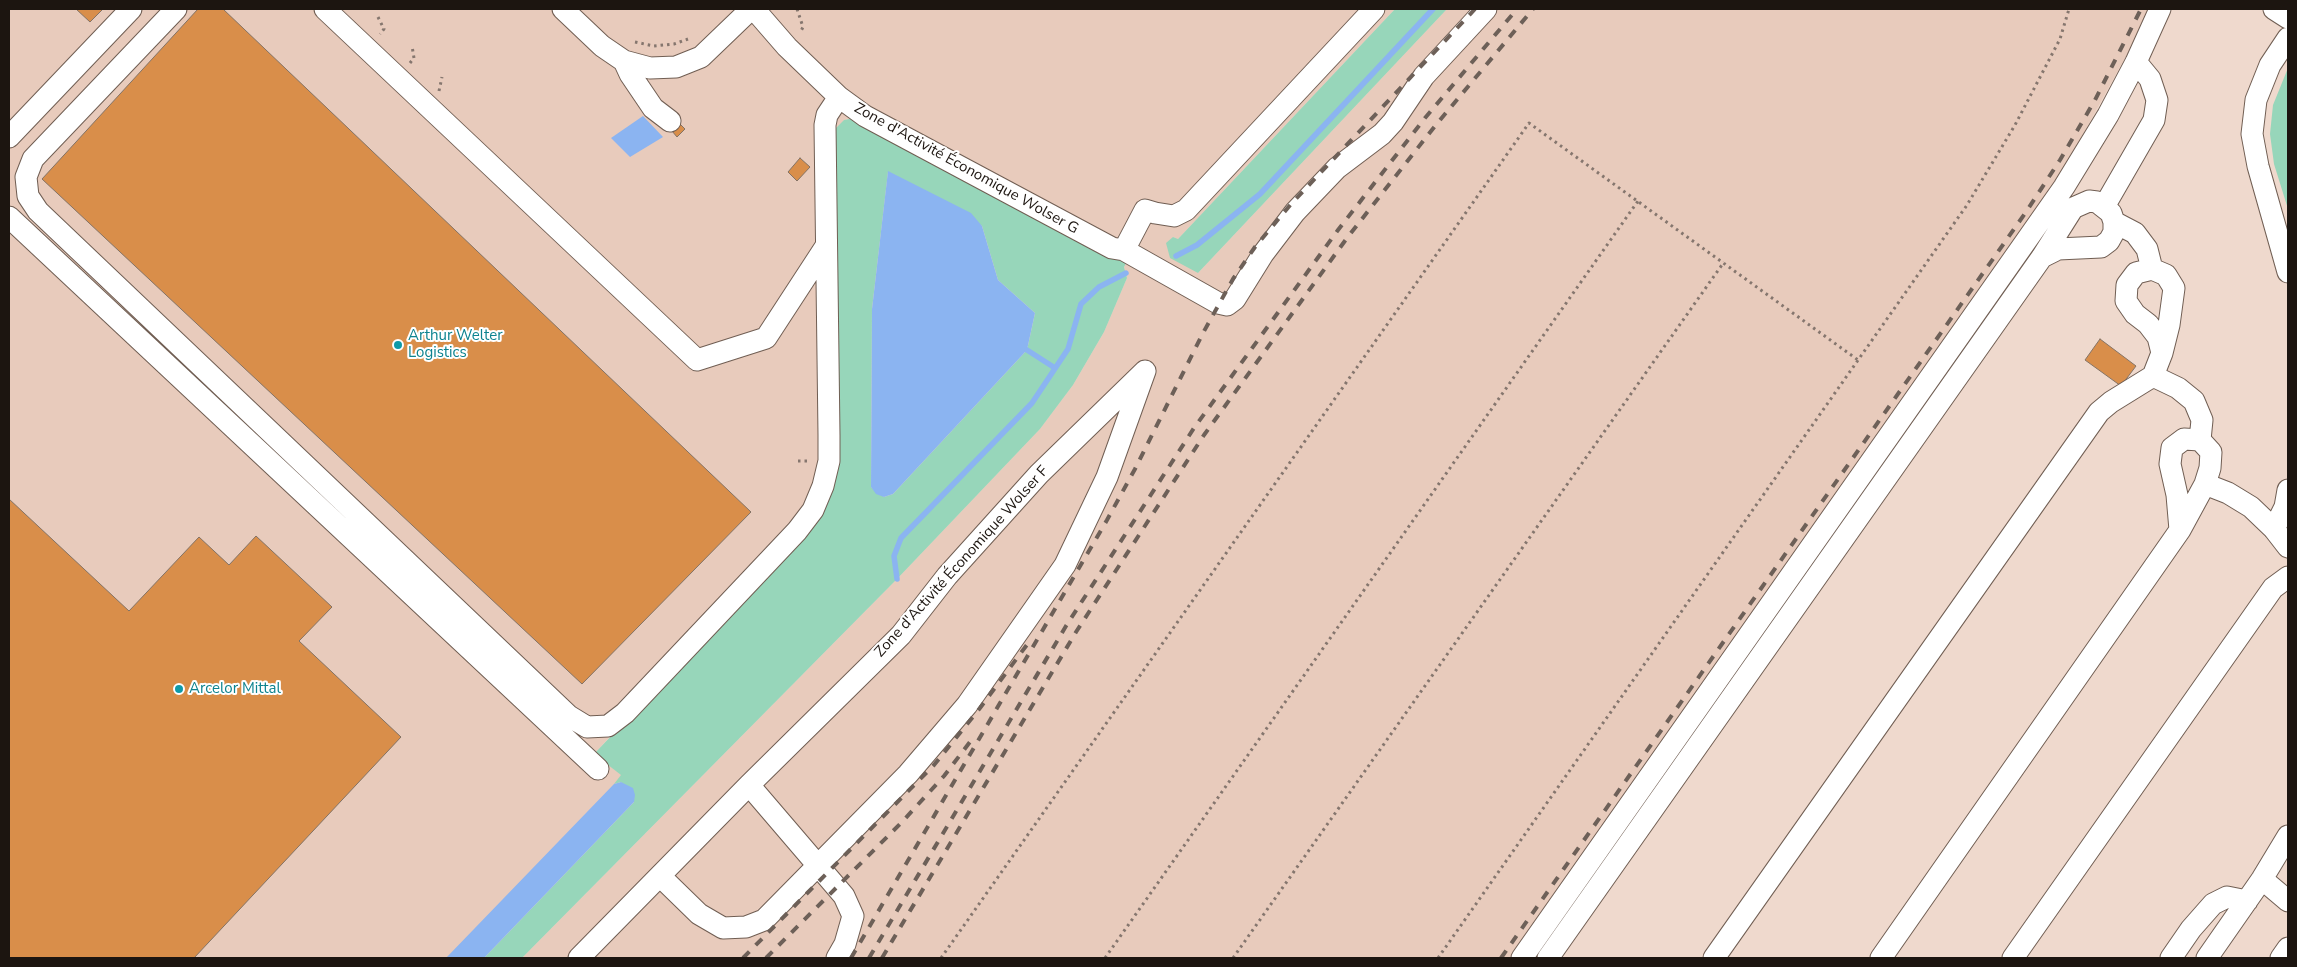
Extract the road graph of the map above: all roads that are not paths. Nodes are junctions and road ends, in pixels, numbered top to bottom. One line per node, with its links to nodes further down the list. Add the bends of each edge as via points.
1 (131, 9): 16 (lane)
2 (176, 9): 19 (lane, via 33,160 26,177 28,196 38,211 569,716 587,727 608,726 625,713 785,545 813,510 829,461)
3 (326, 9): 19 (lane, via 698,360 766,338)
4 (563, 9): 12 (lane, Zone d'Activité Économique Wolser G, via 602,46)
5 (752, 9): 12 (lane, Zone d'Activité Économique Wolser G, via 701,56 685,63 650,68); 14 (lane, Zone d'Activité Économique Wolser G)
6 (1374, 9): 20 (lane, via 1186,210 1174,216 1145,210)
7 (1486, 9): 20 (lane, Zone d'Activité Économique Wolser G, via 1424,76 1394,122 1337,168 1295,212 1235,299 1227,305)
8 (2160, 9): 13 (lane)
9 (2274, 9): 10 (lane)
10 (2288, 18)
11 (2288, 38): 23 (lane, via 2270,65 2256,100 2252,134)
12 (624, 61): 15 (lane, via 653,108)
13 (2136, 62): 17 (lane, via 2150,79 2157,100 2154,120); 44 (lane, via 2064,188)
14 (839, 97): 19 (lane, via 825,126); 20 (lane, Zone d'Activité Économique Wolser G, via 865,116 934,155 1112,248)
15 (670, 121)
16 (9, 137)
17 (2110, 214): 21 (lane, via 2114,232 2101,247 2058,249); 21 (lane, via 2088,201 2073,208); 22 (lane, via 2136,233 2148,249)
18 (9, 216): 33 (lane)
19 (826, 246)
20 (1127, 252)
21 (2042, 257): 45 (lane)
22 (2152, 269): 24 (lane, via 2166,275 2174,288); 24 (lane, via 2136,273 2127,285 2126,301 2158,337)
23 (2288, 272)
24 (2162, 353): 25 (lane)
25 (2154, 376): 26 (lane, via 2178,388 2194,401 2202,420); 46 (lane, via 2099,412)
26 (2200, 440): 27 (lane, via 2211,452); 30 (lane, via 2184,439 2172,448 2170,464)
27 (2205, 484): 29 (lane, via 2240,500); 30 (lane)
28 (2288, 490): 29 (lane, via 2285,507)
29 (2274, 529): 31 (lane)
30 (2180, 530): 47 (lane)
31 (2288, 547)
32 (2288, 577): 48 (lane, via 2273,588)
33 (598, 769)
34 (750, 785): 36 (lane); 36 (lane, Zone d'Activité Économique Wolser F, via 901,635 947,576 1038,474 1145,371 1107,477 1065,565 967,705 908,774); 37 (lane, Zone d'Activité Économique Wolser F)
35 (2288, 836): 38 (lane)
36 (819, 865): 37 (lane, Zone d'Activité Économique Wolser F, via 764,920 746,927 723,928 699,914); 43 (lane, via 844,896 853,916 846,944)
37 (660, 876): 42 (lane, Zone d'Activité Économique Wolser F)
38 (2262, 879): 39 (lane); 40 (lane)
39 (2247, 901): 49 (lane, via 2227,897 2213,904); 50 (lane)
40 (2288, 901)
41 (2288, 948): 51 (lane)
42 (578, 958)
43 (837, 958)
44 (1522, 958)
45 (1548, 958)
46 (1714, 958)
47 (1881, 958)
48 (2013, 958)
49 (2170, 958)
50 (2207, 958)
51 (2281, 958)

